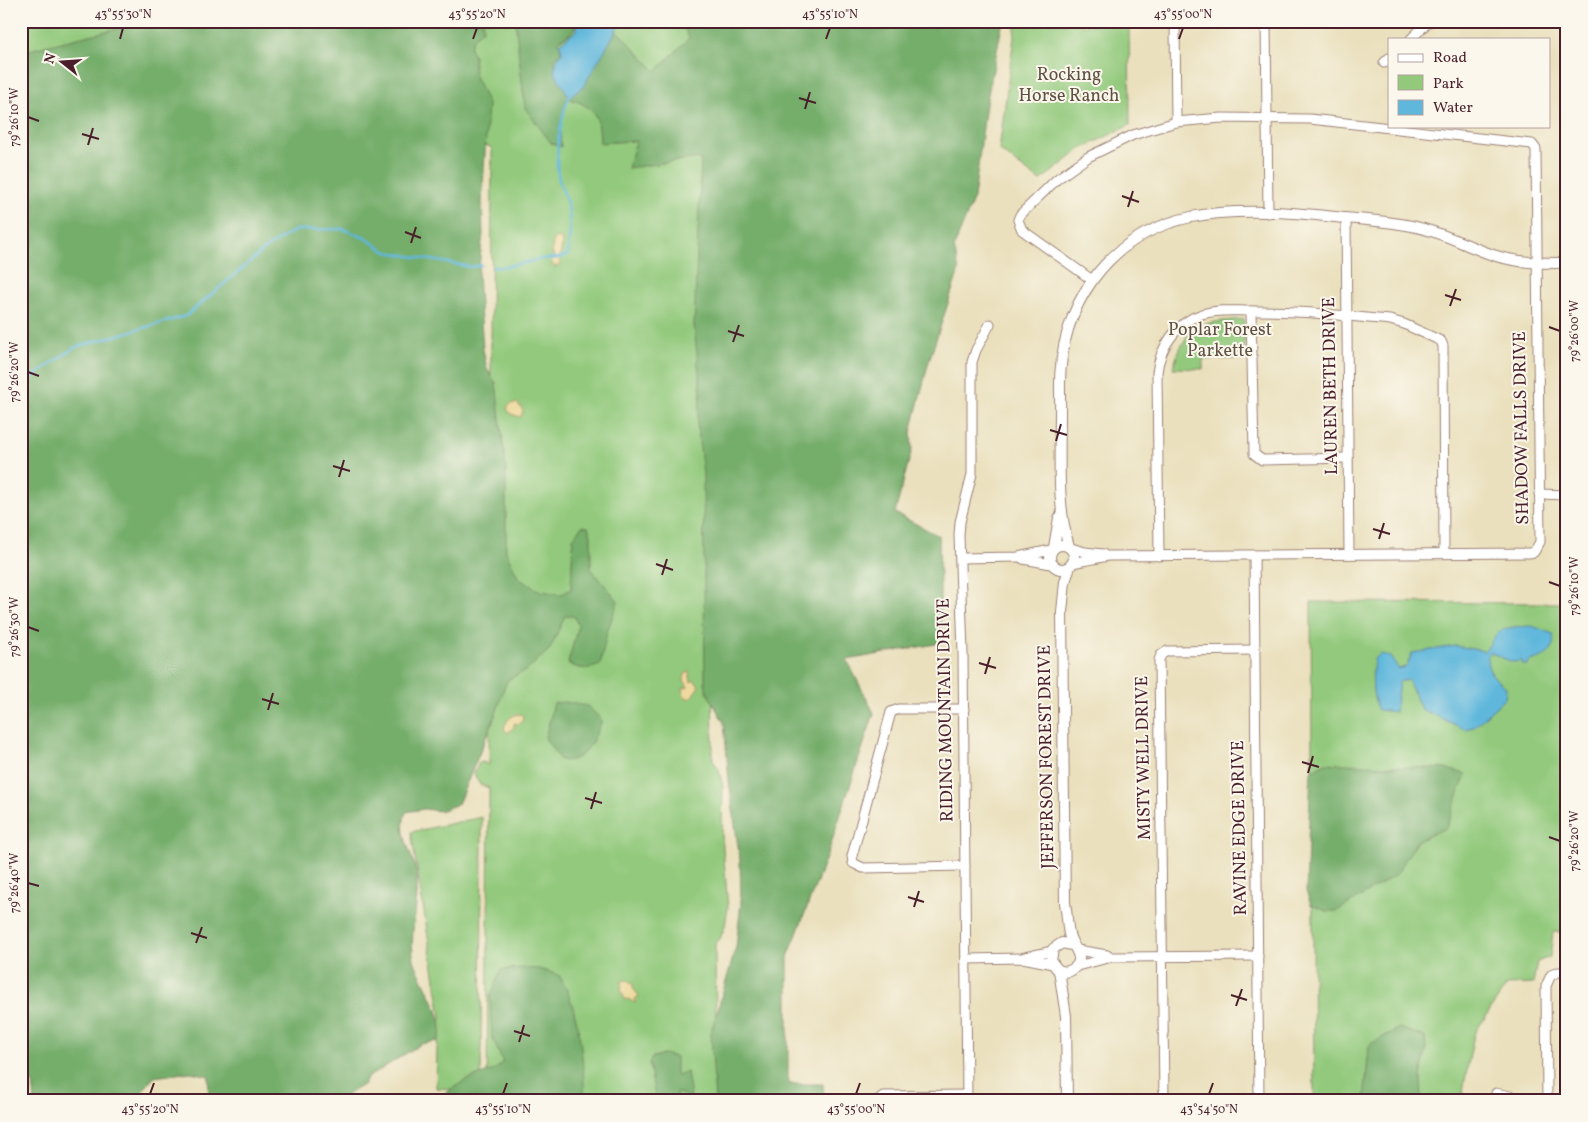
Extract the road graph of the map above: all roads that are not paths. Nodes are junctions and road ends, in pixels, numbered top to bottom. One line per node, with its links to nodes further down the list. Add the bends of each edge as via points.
1 (1175, 21): 6 (street)
2 (1266, 21): 5 (street)
3 (1430, 21): 4 (street)
4 (1412, 38)
5 (1266, 118): 6 (street, SHADOW FALLS DRIVE); 7 (street, SHADOW FALLS DRIVE); 9 (street)
6 (1176, 122): 13 (street, SHADOW FALLS DRIVE, via 1133,135 1088,157 1057,179 1020,215 1018,225 1022,230)
7 (1388, 127)
8 (1398, 128): 11 (street, SHADOW FALLS DRIVE, via 1532,144 1536,149)
9 (1268, 213): 10 (street); 13 (street, via 1205,215 1169,224 1125,247)
10 (1346, 218): 11 (street, via 1421,228 1495,256); 15 (street, LAUREN BETH DRIVE)
11 (1536, 263): 12 (street); 18 (street, SHADOW FALLS DRIVE)
12 (1567, 263)
13 (1092, 280): 20 (street, via 1072,317 1062,354)
14 (1251, 311): 15 (street, via 1298,310); 17 (street, via 1254,454 1262,460); 27 (street, via 1220,311 1195,317 1176,331 1161,355 1157,381)
15 (1347, 316): 17 (street, LAUREN BETH DRIVE); 23 (street, via 1404,324 1437,338 1443,346)
16 (990, 324): 29 (street, RIDING MOUNTAIN DRIVE, via 972,362 972,474 960,522)
17 (1348, 458): 24 (street, LAUREN BETH DRIVE)
18 (1539, 494): 19 (street); 23 (street, SHADOW FALLS DRIVE, via 1540,542 1534,552)
19 (1567, 495)
20 (1062, 503): 21 (street); 22 (street)
21 (1070, 547): 22 (street, via 1062,544); 26 (street, SHADOW FALLS DRIVE); 31 (street, via 1074,555)
22 (1053, 548): 28 (street); 30 (street, via 1049,557)
23 (1444, 553): 24 (street, SHADOW FALLS DRIVE)
24 (1349, 554): 25 (street, SHADOW FALLS DRIVE)
25 (1254, 555): 27 (street, SHADOW FALLS DRIVE); 33 (street, RAVINE EDGE DRIVE)
26 (1108, 556): 27 (street, SHADOW FALLS DRIVE); 31 (street, SHADOW FALLS DRIVE)
27 (1159, 556)
28 (1018, 557): 29 (street); 30 (street)
29 (960, 558): 34 (street, RIDING MOUNTAIN DRIVE)
30 (1053, 565): 31 (street, via 1064,569); 32 (street, JEFFERSON FOREST DRIVE)
31 (1072, 565): 32 (street, JEFFERSON FOREST DRIVE, via 1065,582)
32 (1062, 612): 36 (street, JEFFERSON FOREST DRIVE)
33 (1255, 650): 39 (street, RAVINE EDGE DRIVE); 41 (street, MISTY WELL DRIVE, via 1167,650 1161,654)
34 (964, 709): 35 (street, RIDING MOUNTAIN DRIVE); 35 (street, via 898,709 890,712 852,856 853,862 863,868)
35 (965, 866): 42 (street, RIDING MOUNTAIN DRIVE)
36 (1065, 903): 37 (street, JEFFERSON FOREST DRIVE, via 1061,937); 38 (street, JEFFERSON FOREST DRIVE)
37 (1055, 948): 38 (street, via 1065,943); 43 (street); 44 (street)
38 (1075, 948): 40 (street); 45 (street, via 1079,957)
39 (1258, 956): 41 (street); 54 (street, RAVINE EDGE DRIVE)
40 (1112, 957): 41 (street); 45 (street)
41 (1162, 957): 53 (street)
42 (966, 958): 43 (street); 49 (street, RIDING MOUNTAIN DRIVE)
43 (1023, 958): 44 (street)
44 (1056, 967): 45 (street, via 1066,972); 47 (street)
45 (1075, 967): 47 (street, via 1069,982)
46 (1567, 972): 50 (street, via 1551,975 1546,986)
47 (1066, 1016): 52 (street)
48 (1496, 1093): 50 (street, via 1528,1100)
49 (967, 1098): 51 (street, via 883,1096)
50 (1547, 1100): 55 (street)
51 (877, 1101)
52 (1067, 1101)
53 (1164, 1101)
54 (1259, 1101)
55 (1560, 1101)

